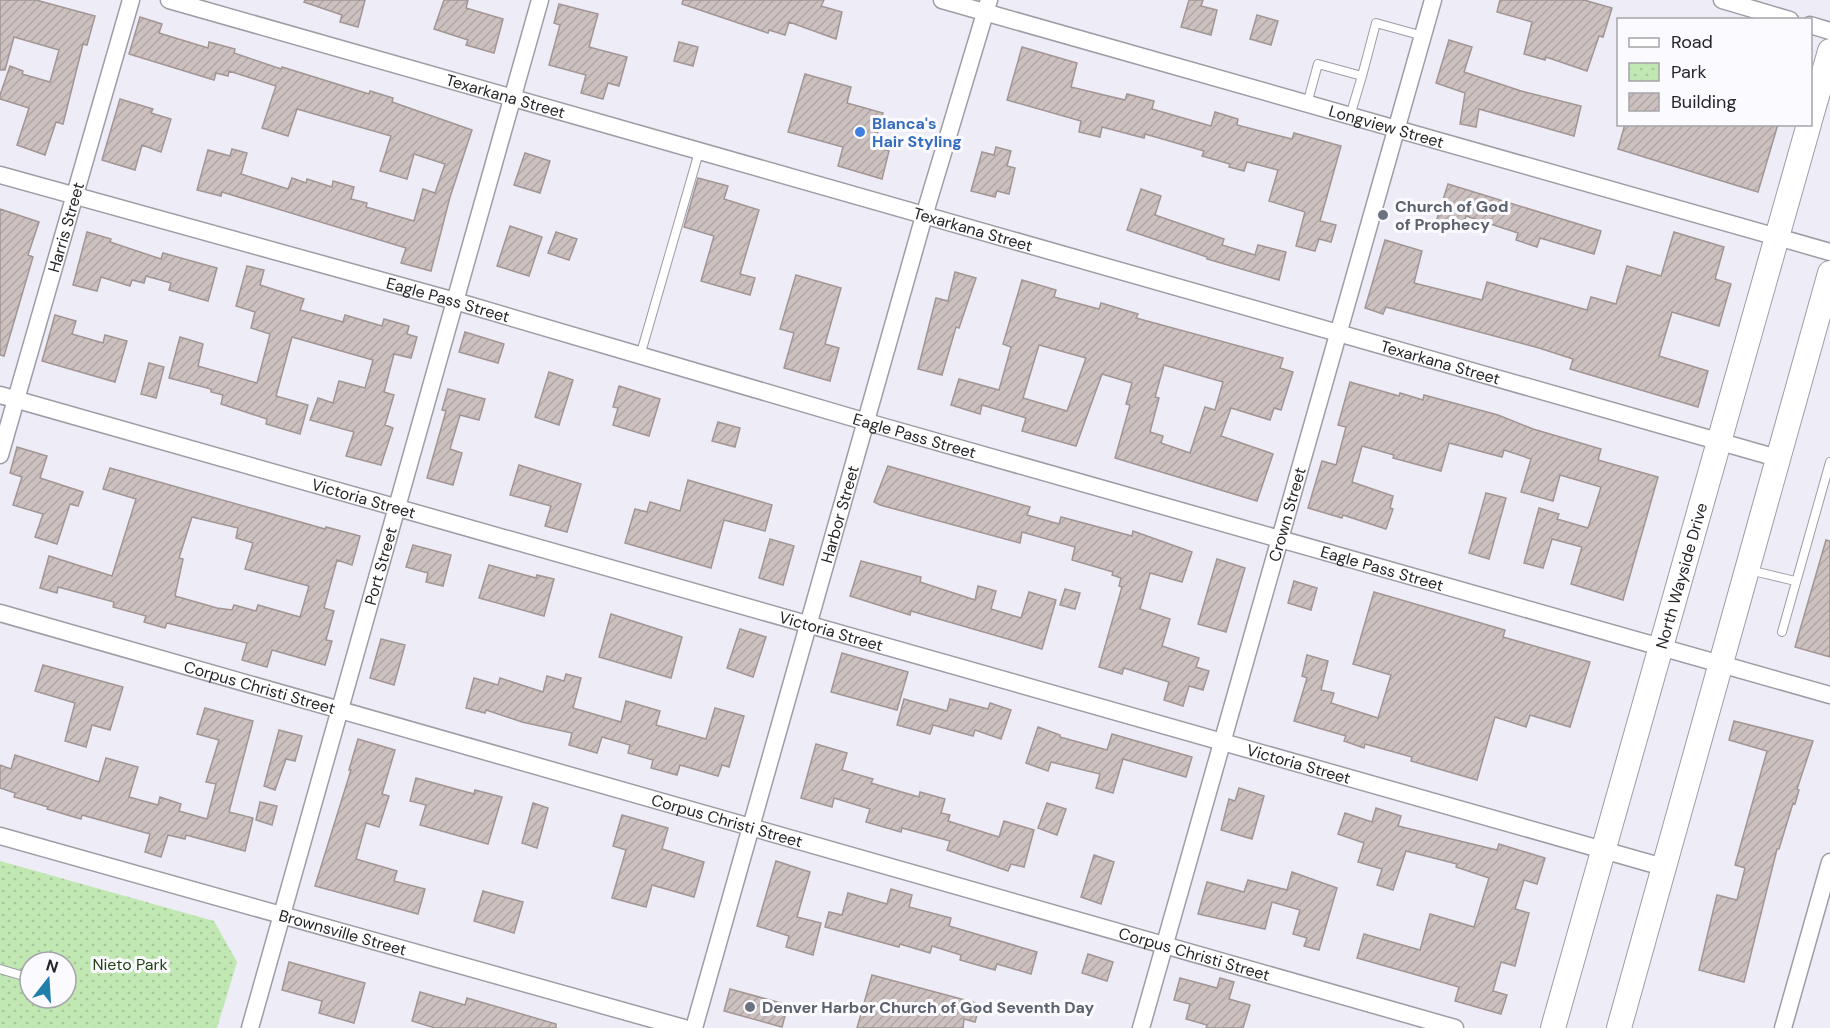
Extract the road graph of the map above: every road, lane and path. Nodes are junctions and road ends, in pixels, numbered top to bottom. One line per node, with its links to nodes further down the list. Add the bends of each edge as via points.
1 (130, 0): 22 (street, Harris Street)
2 (169, 0): 14 (street, Texarkana Street)
3 (540, 0): 14 (street, Port Street)
4 (942, 0): 7 (street, Longview Street)
5 (1433, 0): 11 (street, Crown Street)
6 (1722, 0): 8 (street)
7 (987, 6): 15 (street, Longview Street); 23 (street, Harbor Street)
8 (1783, 18)
9 (1812, 26): 10 (street)
10 (1830, 31)
11 (1423, 36): 13 (lane, via 1376,23); 19 (street, Crown Street)
12 (1830, 51): 16 (main road)
13 (1362, 76): 15 (lane, via 1318,64); 17 (lane)
14 (512, 99): 20 (street, Texarkana Street); 27 (street, Port Street)
15 (1307, 104): 17 (street, Longview Street)
16 (1812, 113)
17 (1350, 116): 19 (street, Longview Street)
18 (1808, 126): 24 (main road, North Wayside Drive)
19 (1396, 129): 24 (street, Longview Street); 28 (street, Crown Street)
20 (699, 152): 23 (street, Texarkana Street); 29 (lane)
21 (0, 175): 22 (street, Eagle Pass Street)
22 (75, 197): 27 (street, Eagle Pass Street); 30 (street, Harris Street)
23 (924, 216): 28 (street, Texarkana Street); 31 (street, Harbor Street)
24 (1777, 237): 25 (street, Longview Street); 32 (main road, North Wayside Drive)
25 (1830, 252)
26 (1830, 273): 34 (main road)
27 (455, 302): 29 (street, Eagle Pass Street); 36 (street, Port Street)
28 (1336, 333): 32 (street, Texarkana Street); 37 (street, Crown Street)
29 (640, 356): 31 (street, Eagle Pass Street)
30 (8, 398): 33 (street, Harris Street); 36 (street, Victoria Street)
31 (867, 422): 37 (street, Eagle Pass Street); 41 (street, Harbor Street)
32 (1720, 441): 34 (street, Texarkana Street); 43 (main road, North Wayside Drive)
33 (0, 455)
34 (1777, 458): 38 (main road)
35 (1830, 462): 39 (lane)
36 (396, 506): 41 (street, Victoria Street); 46 (street, Port Street)
37 (1279, 538): 43 (street, Eagle Pass Street); 47 (street, Crown Street)
38 (1746, 569): 39 (lane); 44 (main road)
39 (1795, 581): 42 (lane)
40 (0, 613): 46 (street, Corpus Christi Street)
41 (811, 624): 47 (street, Victoria Street); 48 (street, Harbor Street)
42 (1782, 632)
43 (1662, 645): 44 (street, Eagle Pass Street); 50 (main road, North Wayside Drive)
44 (1720, 664): 45 (street, Eagle Pass Street); 52 (main road)
45 (1830, 695)
46 (339, 712): 48 (street, Corpus Christi Street); 53 (street, Port Street)
47 (1222, 742): 50 (street, Victoria Street); 54 (street, Crown Street)
48 (751, 827): 54 (street, Corpus Christi Street); 59 (street, Harbor Street)
49 (0, 836): 53 (street, Brownsville Street)
50 (1603, 852): 52 (street, Victoria Street); 62 (main road, North Wayside Drive)
51 (1830, 862): 64 (street)
52 (1663, 867): 63 (main road)
53 (282, 916): 57 (street, Port Street); 58 (street, Brownsville Street)
54 (1165, 944): 60 (street, Crown Street); 61 (street, Corpus Christi Street)
55 (0, 969): 56 (lane)
56 (18, 974)
57 (250, 1028)
58 (684, 1028)
59 (694, 1028)
60 (1141, 1028)
61 (1455, 1028)
62 (1553, 1028)
63 (1619, 1028)
64 (1783, 1028)

